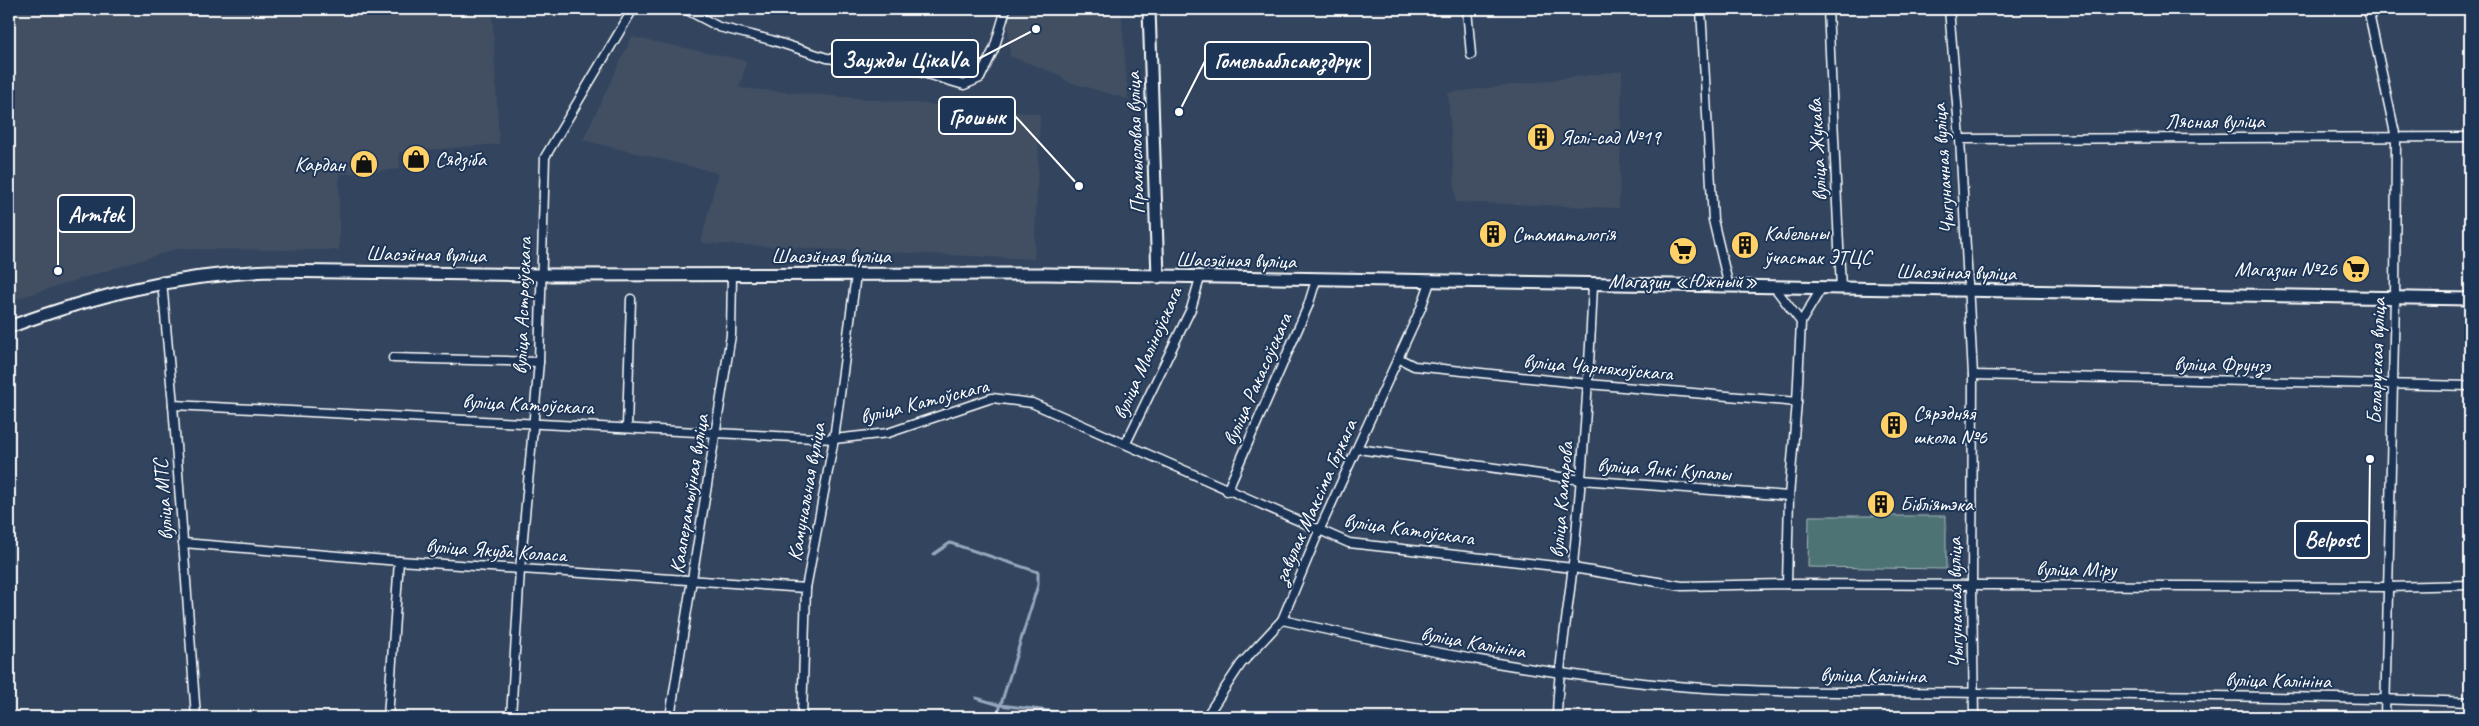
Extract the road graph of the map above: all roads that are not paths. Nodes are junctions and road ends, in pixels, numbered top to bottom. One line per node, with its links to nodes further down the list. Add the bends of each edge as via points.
1 (633, 9): 14 (street, вуліца Астроўскага, via 545,157)
2 (685, 9): 3 (street, via 719,27 827,58 913,70 964,85 980,78 994,49)
3 (1006, 9)
4 (1149, 9): 17 (main road, Прамысловая вуліца)
5 (1467, 9): 10 (street)
6 (1701, 9): 23 (street, via 1713,220)
7 (1828, 9): 26 (street, вуліца Жукава)
8 (1949, 9): 13 (street, Чыгуначная вуліца)
9 (2368, 9): 12 (street, Беларуская вуліца)
10 (1471, 55)
11 (2470, 137): 12 (street, Лясная вуліца)
12 (2396, 138): 13 (street, Лясная вуліца); 28 (street, Беларуская вуліца)
13 (1960, 139): 27 (street, Чыгуначная вуліца)
14 (543, 275): 15 (main road, Шасэйная вуліца); 20 (main road, Шасэйная вуліца, via 270,271); 35 (street, вуліца Астроўскага)
15 (732, 275): 16 (main road, Шасэйная вуліца); 44 (street, Кааператыўная вуліца, via 731,335)
16 (856, 275): 17 (main road, Шасэйная вуліца); 45 (street, Камунальная вуліца)
17 (1158, 277): 18 (main road, Шасэйная вуліца)
18 (1200, 278): 19 (main road, Шасэйная вуліца); 46 (street, вуліца Маліноўскага, via 1191,309)
19 (1316, 280): 21 (main road, Шасэйная вуліца); 49 (street, вуліца Ракасоўскага, via 1308,306)
20 (162, 281): 32 (main road, Шасэйная вуліца, via 95,298); 41 (street, вуліца МТС)
21 (1430, 282): 22 (main road, Шасэйная вуліца); 34 (street, завулак Максіма Горкага)
22 (1593, 284): 23 (main road, Шасэйная вуліца); 37 (street, вуліца Камарова)
23 (1729, 287): 24 (main road, Шасэйная вуліца)
24 (1776, 288): 25 (main road, Шасэйная вуліца); 31 (street)
25 (1821, 289): 26 (main road, Шасэйная вуліца); 31 (street)
26 (1841, 289): 27 (main road, Шасэйная вуліца)
27 (1968, 291): 28 (main road, Шасэйная вуліца); 36 (street, Чыгуначная вуліца)
28 (2395, 298): 29 (main road, Шасэйная вуліца); 38 (street, Беларуская вуліца)
29 (2470, 298)
30 (631, 299): 43 (street)
31 (1801, 322): 40 (street)
32 (9, 328)
33 (393, 358): 35 (street)
34 (1398, 358): 37 (street, вуліца Чарняхоўскага, via 1414,366); 47 (street, завулак Максіма Горкага)
35 (539, 362): 42 (street, вуліца Астроўскага)
36 (1973, 375): 38 (street, вуліца Фрунзэ); 60 (street, Чыгуначная вуліца)
37 (1588, 384): 40 (street, вуліца Чарняхоўскага); 48 (street, вуліца Камарова)
38 (2392, 385): 39 (street, вуліца Фрунзэ); 61 (street, Беларуская вуліца)
39 (2470, 386)
40 (1797, 402): 50 (street)
41 (173, 405): 42 (street, вуліца Катоўскага); 52 (street, вуліца МТС)
42 (535, 422): 43 (street, вуліца Катоўскага); 55 (street, вуліца Астроўскага)
43 (627, 427): 44 (street, вуліца Катоўскага)
44 (717, 431): 45 (street, вуліца Катоўскага); 56 (street, Кааператыўная вуліца)
45 (834, 439): 46 (street, вуліца Катоўскага, via 888,433 992,398 1032,403); 62 (street, Камунальная вуліца)
46 (1126, 443): 49 (street, вуліца Катоўскага)
47 (1358, 449): 48 (street, вуліца Янкі Купалы); 51 (street, завулак Максіма Горкага)
48 (1582, 480): 50 (street, вуліца Янкі Купалы); 54 (street, вуліца Камарова)
49 (1227, 491): 51 (street, вуліца Катоўскага)
50 (1789, 496): 57 (street)
51 (1319, 531): 54 (street, вуліца Катоўскага, via 1349,543); 63 (street, завулак Максіма Горкага)
52 (183, 543): 53 (street, вуліца Якуба Коласа); 68 (street, вуліца МТС)
53 (399, 562): 55 (street, вуліца Якуба Коласа); 69 (street)
54 (1573, 568): 59 (street, вуліца Катоўскага); 64 (street, вуліца Камарова)
55 (520, 570): 56 (street, вуліца Якуба Коласа); 70 (street, вуліца Астроўскага)
56 (693, 581): 62 (street, вуліца Якуба Коласа); 71 (street, Кааператыўная вуліца)
57 (1787, 584): 59 (street, вуліца Міру); 60 (street, вуліца Міру)
58 (2470, 585): 61 (street, вуліца Міру)
59 (1682, 586)
60 (1972, 586): 61 (street, вуліца Міру); 65 (street, Чыгуначная вуліца)
61 (2387, 587): 66 (street, Беларуская вуліца)
62 (806, 588): 72 (street, Камунальная вуліца)
63 (1282, 620): 64 (street, вуліца Калініна, via 1416,650); 73 (street, завулак Максіма Горкага, via 1241,664)
64 (1558, 674): 65 (street, вуліца Калініна, via 1691,687 1836,693); 74 (street, вуліца Камарова)
65 (1974, 692): 66 (street, вуліца Калініна); 75 (street, Чыгуначная вуліца)
66 (2386, 699): 67 (street, вуліца Калініна); 76 (street, Беларуская вуліца)
67 (2470, 702)
68 (196, 717)
69 (388, 717)
70 (510, 717)
71 (670, 717)
72 (802, 717)
73 (1206, 717)
74 (1557, 717)
75 (1974, 717)
76 (2385, 717)

